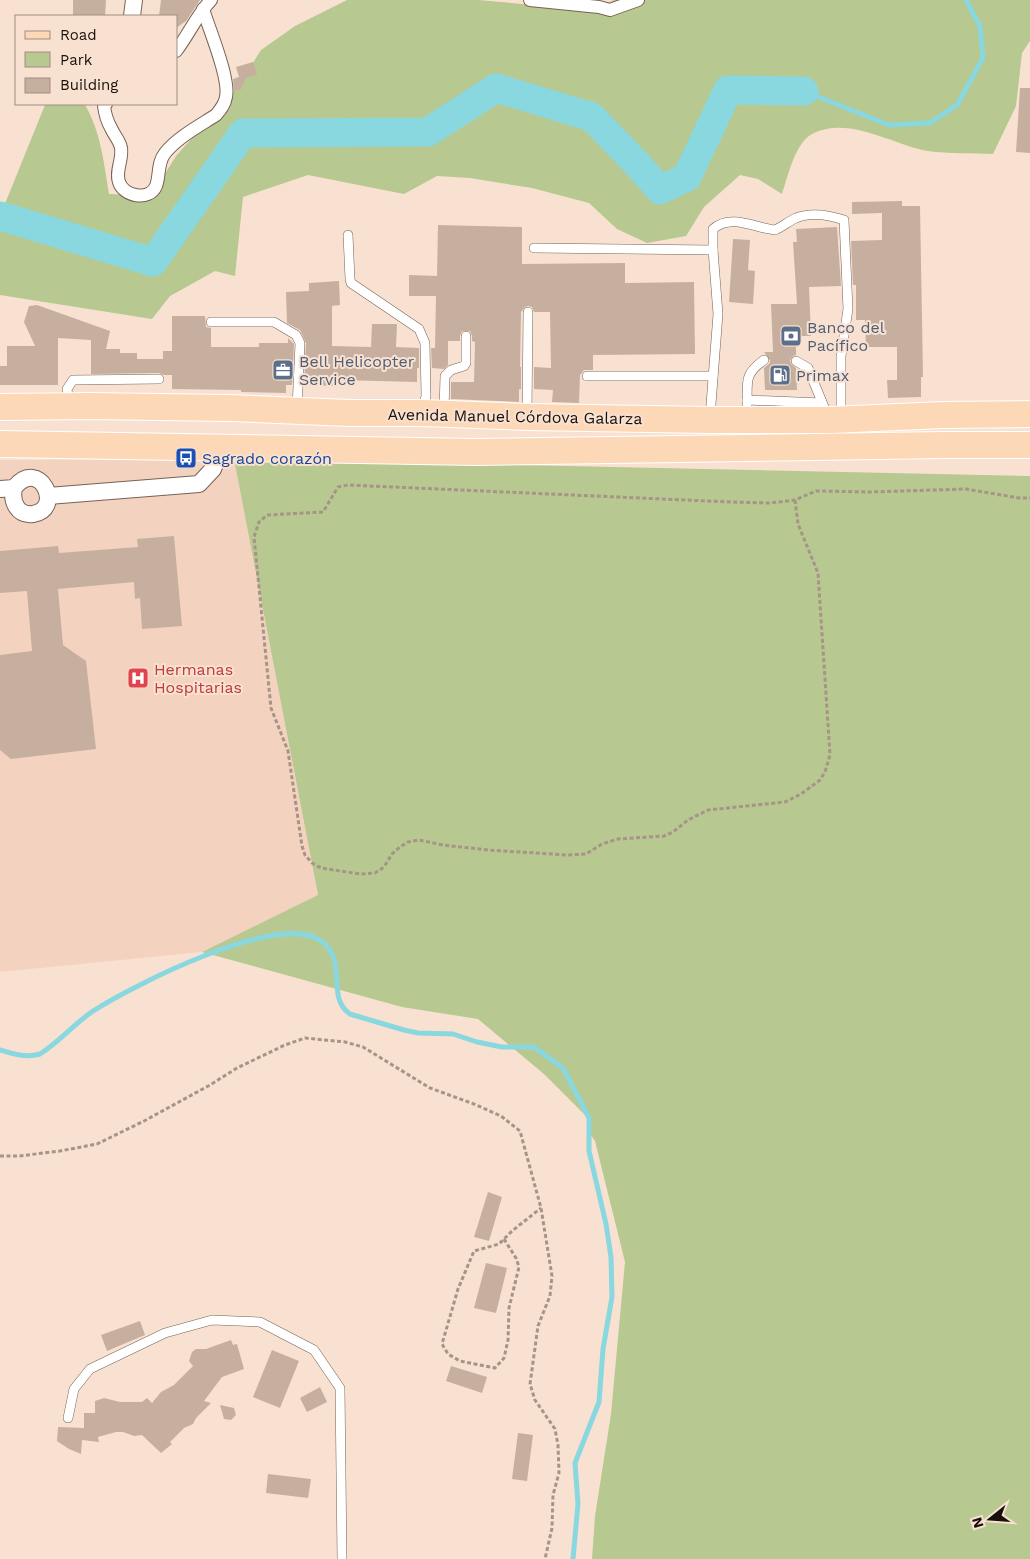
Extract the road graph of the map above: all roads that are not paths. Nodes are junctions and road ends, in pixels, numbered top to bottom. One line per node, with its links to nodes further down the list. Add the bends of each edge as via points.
1 (134, 0): 5 (street)
2 (530, 0): 3 (street, via 610,10)
3 (638, 0)
4 (207, 4): 6 (street); 7 (street, via 226,82 226,99 222,109 164,154 156,186 150,192 139,196 131,194 119,184 117,174 121,149 106,116)
5 (132, 15)
6 (178, 47)
7 (105, 105)
8 (348, 235): 24 (lane, via 351,283 420,329 425,343 426,396)
9 (534, 248): 10 (lane)
10 (713, 250): 17 (lane, via 718,314); 25 (lane, via 713,229 720,223 737,222 775,230 798,217 830,215 844,220 848,309)
11 (528, 312): 28 (lane)
12 (211, 322): 23 (lane, via 270,321 296,335 300,343)
13 (466, 336): 24 (lane, via 466,363 445,376)
14 (764, 360): 22 (lane, via 748,375)
15 (796, 361): 25 (lane, via 808,368)
16 (587, 376): 17 (lane)
17 (713, 376): 29 (lane)
18 (159, 379): 19 (lane, via 73,380 67,389)
19 (69, 406): 20 (main road, Avenida Manuel Córdova Galarza); 21 (main road, Avenida Manuel Córdova Galarza)
20 (0, 407)
21 (230, 408): 23 (main road, Avenida Manuel Córdova Galarza); 33 (main road)
22 (747, 410): 25 (main road, Avenida Manuel Córdova Galarza); 29 (main road, Avenida Manuel Córdova Galarza)
23 (297, 411): 24 (main road, Avenida Manuel Córdova Galarza)
24 (433, 413): 28 (main road, Avenida Manuel Córdova Galarza)
25 (831, 414): 27 (main road, Avenida Manuel Córdova Galarza)
26 (1030, 414): 27 (main road, Avenida Manuel Córdova Galarza)
27 (943, 415): 31 (main road)
28 (527, 417): 29 (main road, Avenida Manuel Córdova Galarza)
29 (710, 420)
30 (0, 444): 33 (main road, Avenida Manuel Córdova Galarza)
31 (944, 445): 32 (main road, Avenida Manuel Córdova Galarza); 33 (main road, Avenida Manuel Córdova Galarza, via 476,452)
32 (1030, 445)
33 (222, 446): 35 (street, via 213,469 199,484)
34 (7, 489): 35 (street, via 26,478 34,478 47,488); 35 (street, via 19,511 26,514 42,510)
35 (48, 496)
36 (68, 1418): 37 (lane, via 74,1389 90,1369 164,1334 212,1320 260,1322 314,1350 340,1388)
37 (342, 1559)

